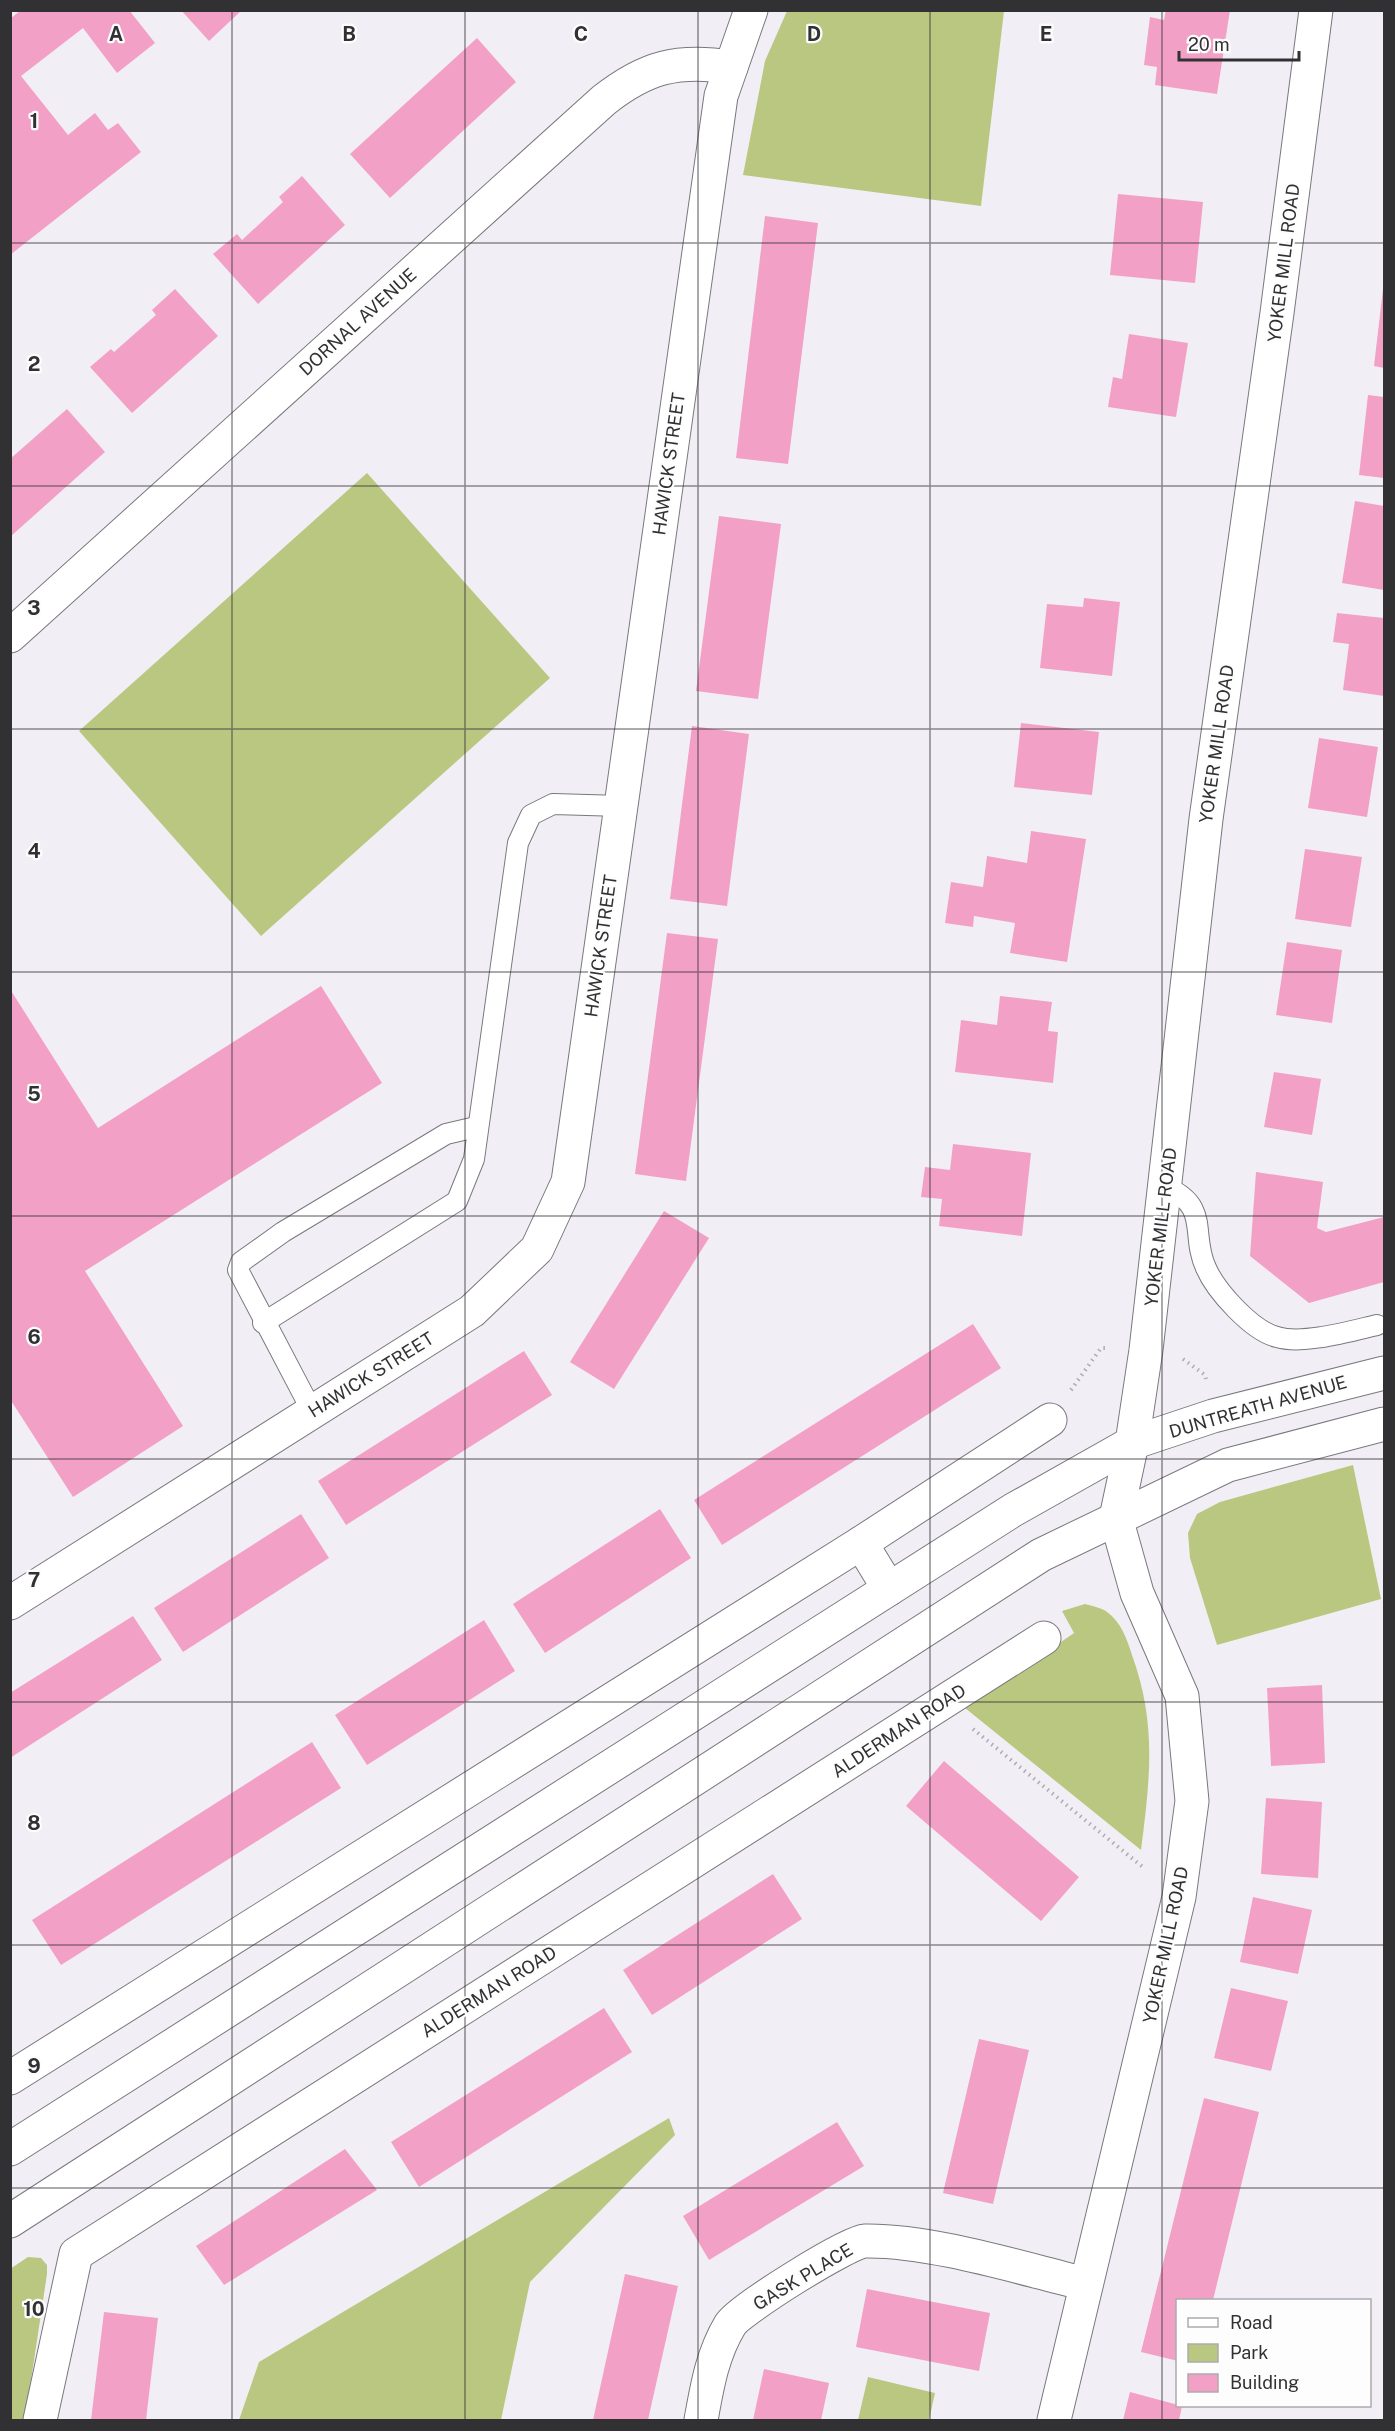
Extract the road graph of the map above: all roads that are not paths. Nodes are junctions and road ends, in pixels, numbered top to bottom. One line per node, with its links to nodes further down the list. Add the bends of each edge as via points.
1 (751, 10): 3 (street, HAWICK STREET)
2 (1316, 10): 7 (street, YOKER MILL ROAD, via 1278,313 1206,819)
3 (726, 81): 4 (street, DORNAL AVENUE, via 676,64 654,69 604,100); 5 (street, HAWICK STREET)
4 (10, 636)
5 (621, 806): 6 (lane, via 553,804 531,815 518,843); 11 (street, HAWICK STREET, via 568,1182 537,1249 472,1311)
6 (476, 1126): 8 (lane, via 474,1160 457,1201); 8 (lane, via 446,1134 283,1232 241,1262 238,1270)
7 (1166, 1187): 9 (lane, via 1185,1195 1197,1218 1205,1267 1233,1309 1276,1337 1324,1338); 14 (street, YOKER MILL ROAD)
8 (263, 1323): 11 (lane)
9 (1377, 1325)
10 (1384, 1373): 14 (street, DUNTREATH AVENUE, via 1214,1416)
11 (312, 1411): 18 (street, HAWICK STREET)
12 (1050, 1420): 16 (street)
13 (1384, 1424): 15 (street, via 1228,1465)
14 (1132, 1443): 15 (street, YOKER MILL ROAD); 17 (street, via 1013,1510)
15 (1116, 1518): 22 (street, via 1041,1555); 23 (street, YOKER MILL ROAD, via 1137,1593 1182,1696 1192,1801 1179,1896)
16 (861, 1543): 17 (street); 20 (street)
17 (889, 1589): 21 (street)
18 (10, 1603)
19 (1044, 1638): 24 (street, ALDERMAN ROAD, via 76,2254)
20 (10, 2078)
21 (10, 2149)
22 (10, 2221)
23 (1086, 2284): 25 (street, GASK PLACE, via 910,2245 863,2241 803,2274 731,2322 712,2360); 26 (street, YOKER MILL ROAD)
24 (40, 2421)
25 (701, 2421)
26 (1054, 2421)

